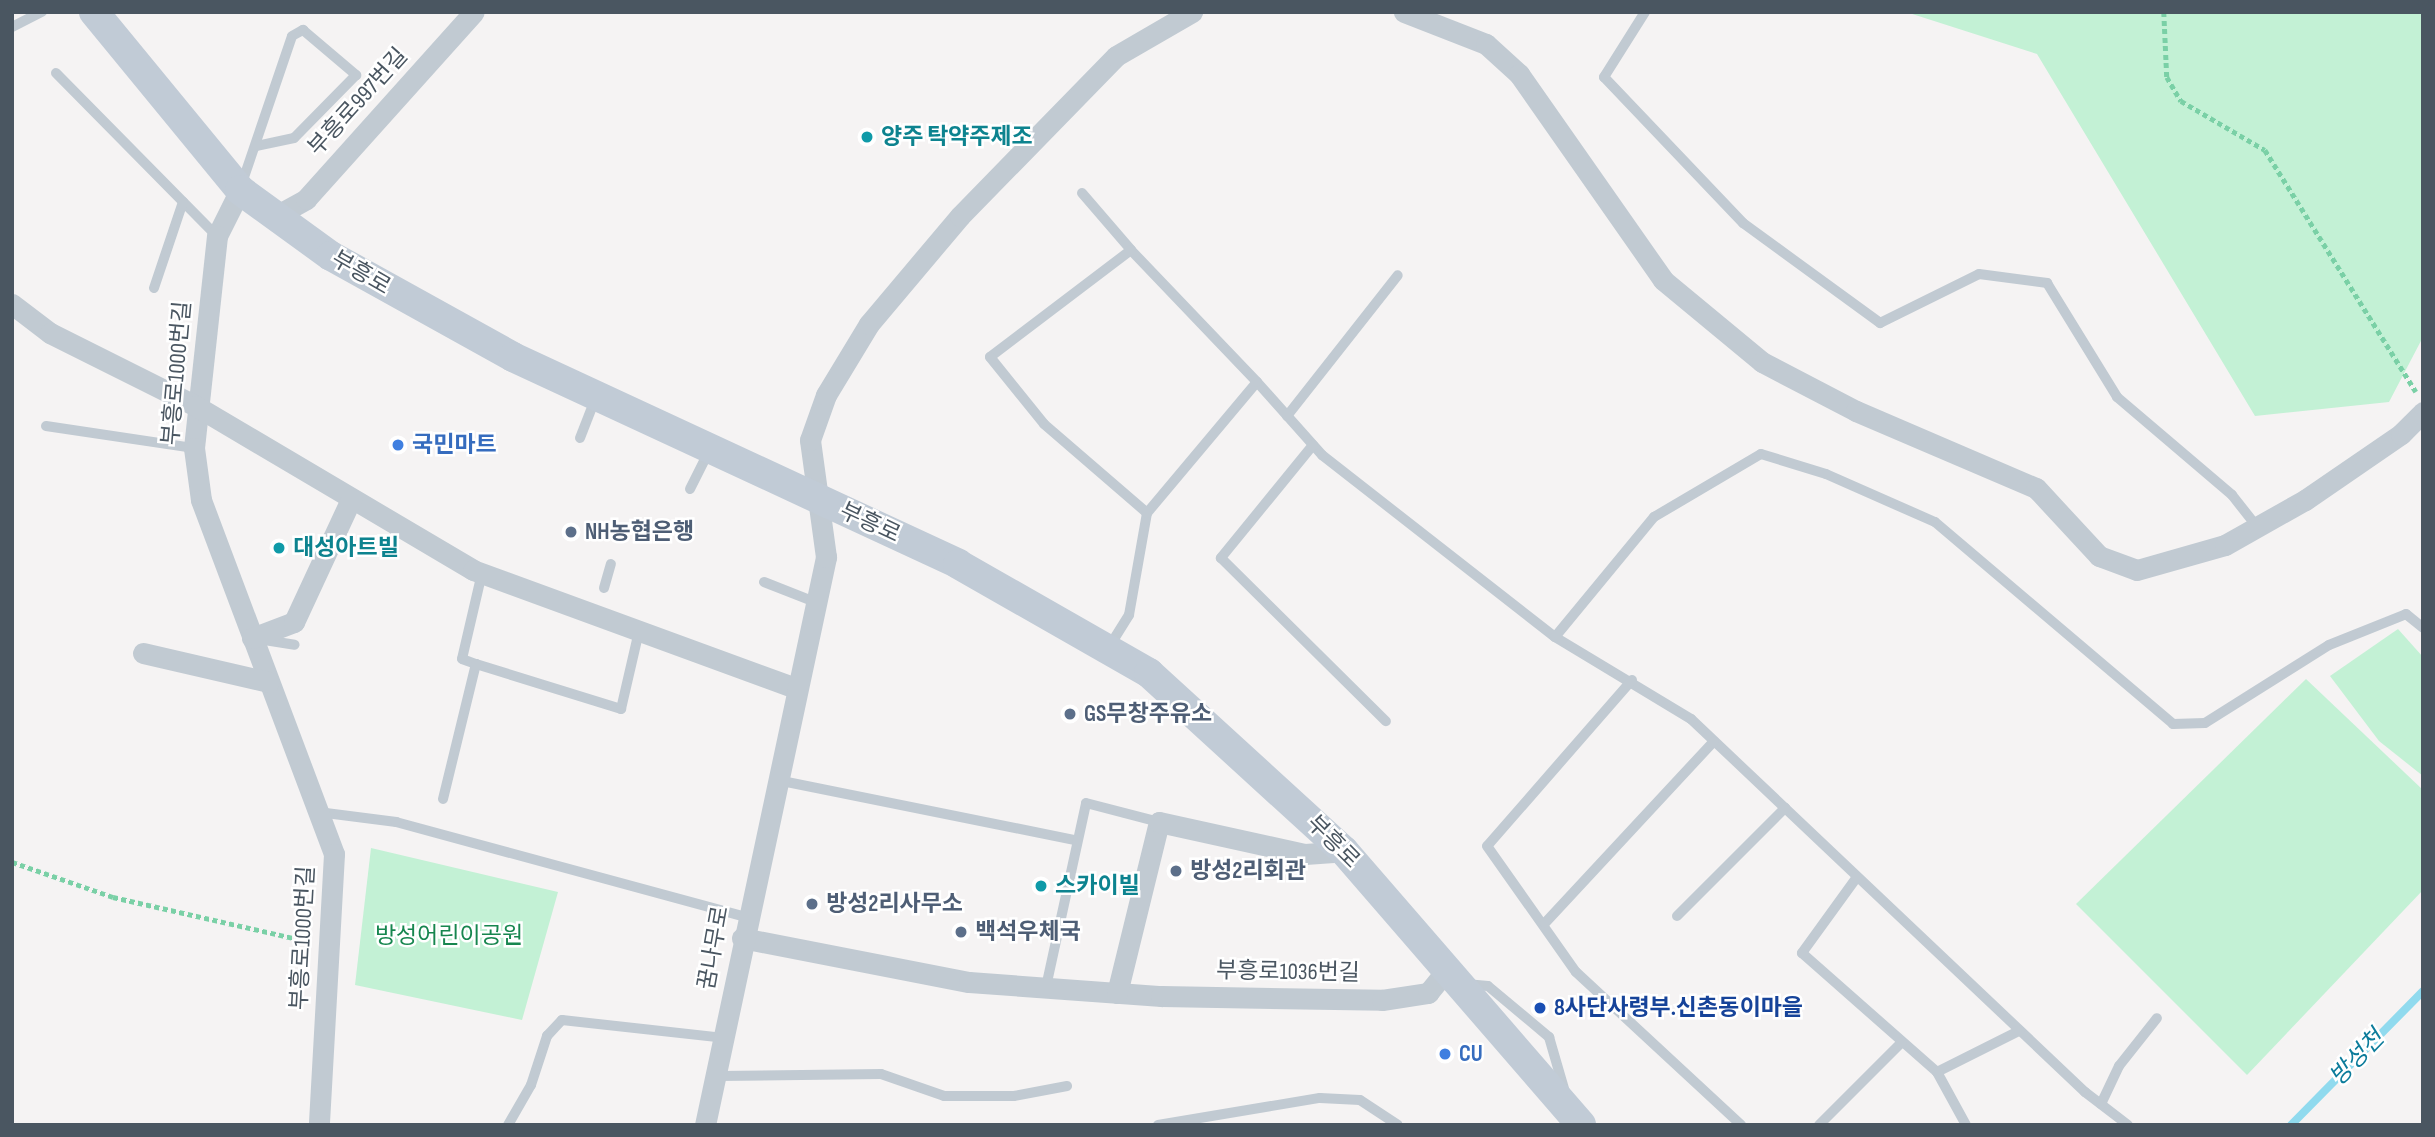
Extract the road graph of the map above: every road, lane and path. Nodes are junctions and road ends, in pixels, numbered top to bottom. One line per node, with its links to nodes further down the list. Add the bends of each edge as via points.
1 (42, 12): 8 (lane)
2 (474, 12): 14 (street, 부흥로997번길, via 306,199)
3 (1192, 12): 32 (street, 꿈나무로, via 1116,56 960,216 869,324 837,373 810,439)
4 (1404, 12): 35 (street, via 1486,44 1519,74 1663,280 1786,379 2015,476 2036,488 2099,556 2137,570 2183,561)
5 (1645, 12): 35 (lane, via 1604,77 1743,223 1880,323 1979,274 2046,283 2117,397 2232,495)
6 (2164, 12): 22 (path, via 2167,77 2180,101 2265,150)
7 (107, 19): 11 (main road, 부흥로)
8 (12, 27)
9 (56, 73): 13 (lane)
10 (256, 146): 10 (lane, via 294,138 356,75 303,30 292,36); 11 (lane)
11 (240, 190): 14 (main road, 부흥로); 15 (street, 부흥로1000번길)
12 (1082, 193): 16 (lane)
13 (183, 202): 15 (lane); 18 (lane)
14 (274, 217): 21 (main road, 부흥로, via 446,322)
15 (217, 236): 23 (street, 부흥로1000번길)
16 (1131, 250): 20 (lane); 34 (lane, via 990,357 1044,424)
17 (1398, 275): 25 (lane)
18 (154, 288)
19 (12, 304): 23 (street, via 50,333)
20 (1257, 382): 25 (lane); 34 (lane)
21 (597, 394): 27 (lane); 29 (main road, 부흥로)
22 (2423, 403)
23 (196, 406): 30 (street, 부흥로1000번길); 33 (street)
24 (2423, 412): 35 (street, via 2402,434)
25 (1287, 416): 28 (lane)
26 (46, 426): 30 (lane)
27 (580, 438)
28 (1313, 446): 43 (lane); 52 (lane, via 1221,558)
29 (711, 447): 31 (lane); 32 (main road, 부흥로)
30 (194, 448): 44 (street, 부흥로1000번길, via 201,500)
31 (690, 489)
32 (816, 498): 40 (street, 꿈나무로, via 826,557); 46 (main road, 부흥로, via 958,564)
33 (351, 499): 37 (street); 44 (street, via 322,577 294,622)
34 (1147, 513): 46 (lane, via 1129,615)
35 (2258, 528)
36 (611, 564): 39 (lane)
37 (482, 573): 42 (street); 48 (lane, via 462,659)
38 (764, 582): 40 (lane)
39 (604, 588)
40 (815, 602): 51 (street, 꿈나무로)
41 (2423, 628): 43 (lane, via 2406,614 2329,646 2205,723 2173,724 1935,522 1826,474 1761,454 1654,517)
42 (639, 631): 48 (lane, via 621,709); 51 (street)
43 (1555, 637): 49 (lane)
44 (252, 638): 45 (lane); 50 (street, 부흥로1000번길)
45 (295, 646)
46 (1108, 650): 60 (main road, 부흥로, via 1198,712)
47 (143, 653): 50 (street)
48 (476, 664): 55 (lane)
49 (1632, 680): 53 (lane); 64 (lane, via 1487,845)
50 (269, 682): 57 (street, 부흥로1000번길)
51 (795, 688): 54 (street, 꿈나무로)
52 (1386, 720)
53 (1714, 741): 56 (lane); 64 (lane)
54 (774, 780): 59 (lane); 65 (street, 꿈나무로)
55 (443, 799)
56 (1785, 808): 62 (lane); 63 (lane)
57 (318, 812): 65 (lane, via 396,822); 66 (street, 부흥로1000번길, via 334,854)
58 (1159, 822): 59 (lane, via 1086,803); 60 (street, via 1305,854); 69 (street)
59 (1075, 839): 68 (lane)
60 (1344, 851): 67 (main road, 부흥로)
61 (12, 862): 66 (path, via 113,897)
62 (1857, 877): 71 (lane); 73 (lane, via 1802,953)
63 (1677, 916)
64 (1545, 923): 85 (lane, via 1576,972)
65 (744, 927): 68 (street, 부흥로1036번길, via 969,982); 72 (street, 꿈나무로)
66 (329, 946): 80 (street, 부흥로1000번길)
67 (1454, 977): 69 (street, 부흥로1036번길, via 1428,993 1382,1000); 78 (main road, 부흥로)
68 (1046, 987): 69 (street, 부흥로1036번길)
69 (1117, 993)
70 (2157, 1018): 77 (lane, via 2119,1066)
71 (2020, 1031): 74 (lane); 77 (lane)
72 (726, 1038): 75 (street, 꿈나무로); 81 (lane, via 562,1020 547,1036 531,1085)
73 (1902, 1042): 74 (lane); 86 (lane)
74 (1937, 1072): 87 (lane)
75 (720, 1076): 76 (lane, via 881,1074 944,1096 1014,1096); 82 (street, 꿈나무로)
76 (1067, 1086)
77 (2101, 1104): 79 (lane)
78 (1576, 1120)
79 (2126, 1123)
80 (319, 1125)
81 (508, 1125)
82 (705, 1125)
83 (1158, 1125): 84 (lane, via 1320,1098 1360,1100)
84 (1398, 1125)
85 (1741, 1125)
86 (1819, 1125)
87 (1966, 1125)

